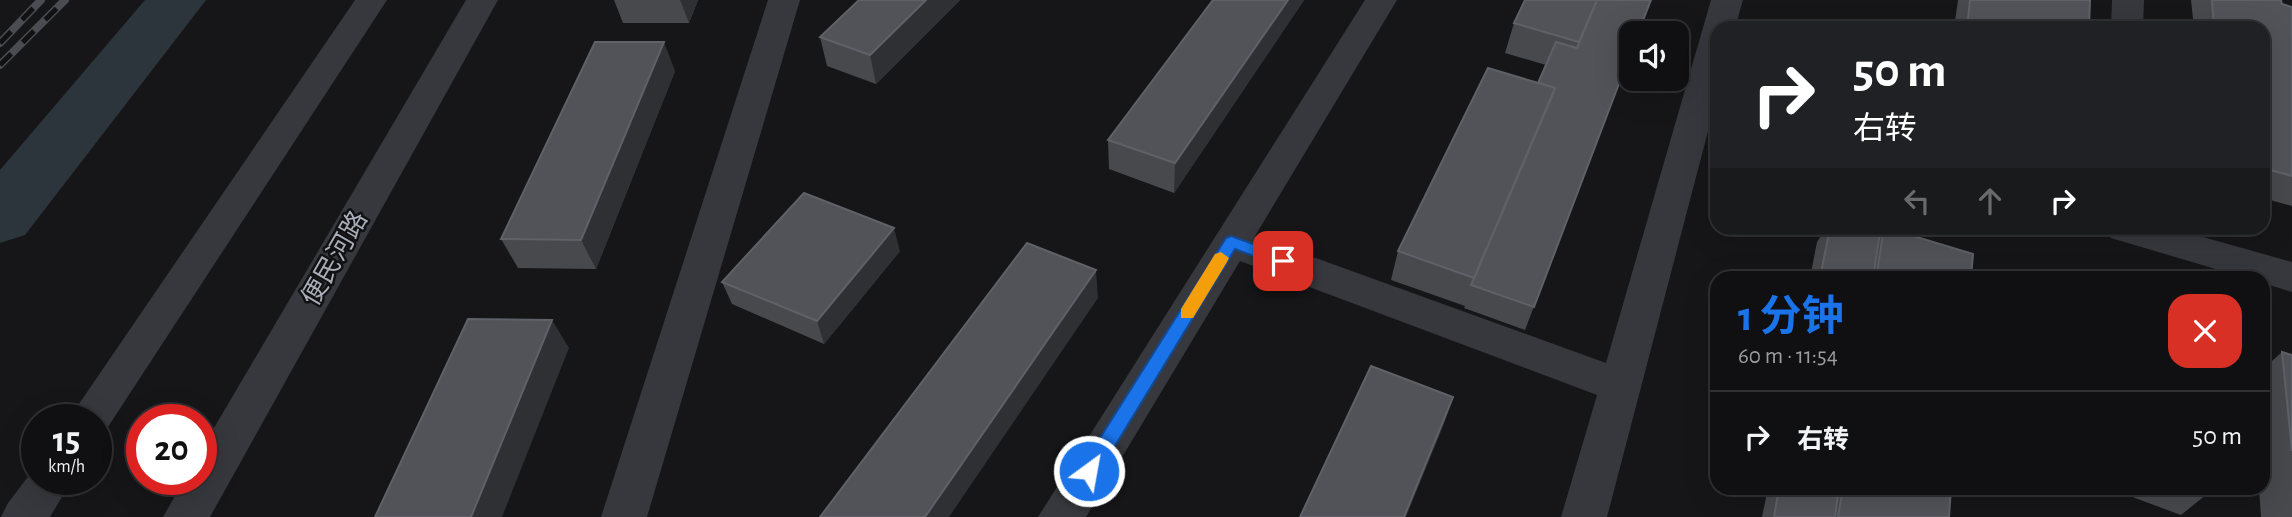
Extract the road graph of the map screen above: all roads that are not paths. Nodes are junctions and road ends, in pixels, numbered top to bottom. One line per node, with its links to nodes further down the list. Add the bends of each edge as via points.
1 (371, 0): 15 (street)
2 (482, 0): 18 (street, 便民河路)
3 (784, 0): 19 (street)
4 (1381, 0): 12 (street)
5 (1727, 0): 7 (street)
6 (2128, 0): 8 (street)
7 (1721, 21)
8 (2127, 21)
9 (1710, 79): 10 (street)
10 (1706, 104): 14 (street)
11 (2149, 235): 13 (street)
12 (1231, 242): 14 (street); 20 (street)
13 (2292, 277)
14 (1620, 386): 21 (street)
15 (100, 404)
16 (39, 495): 17 (street)
17 (24, 517)
18 (186, 517)
19 (624, 517)
20 (1061, 517)
21 (1584, 517)

